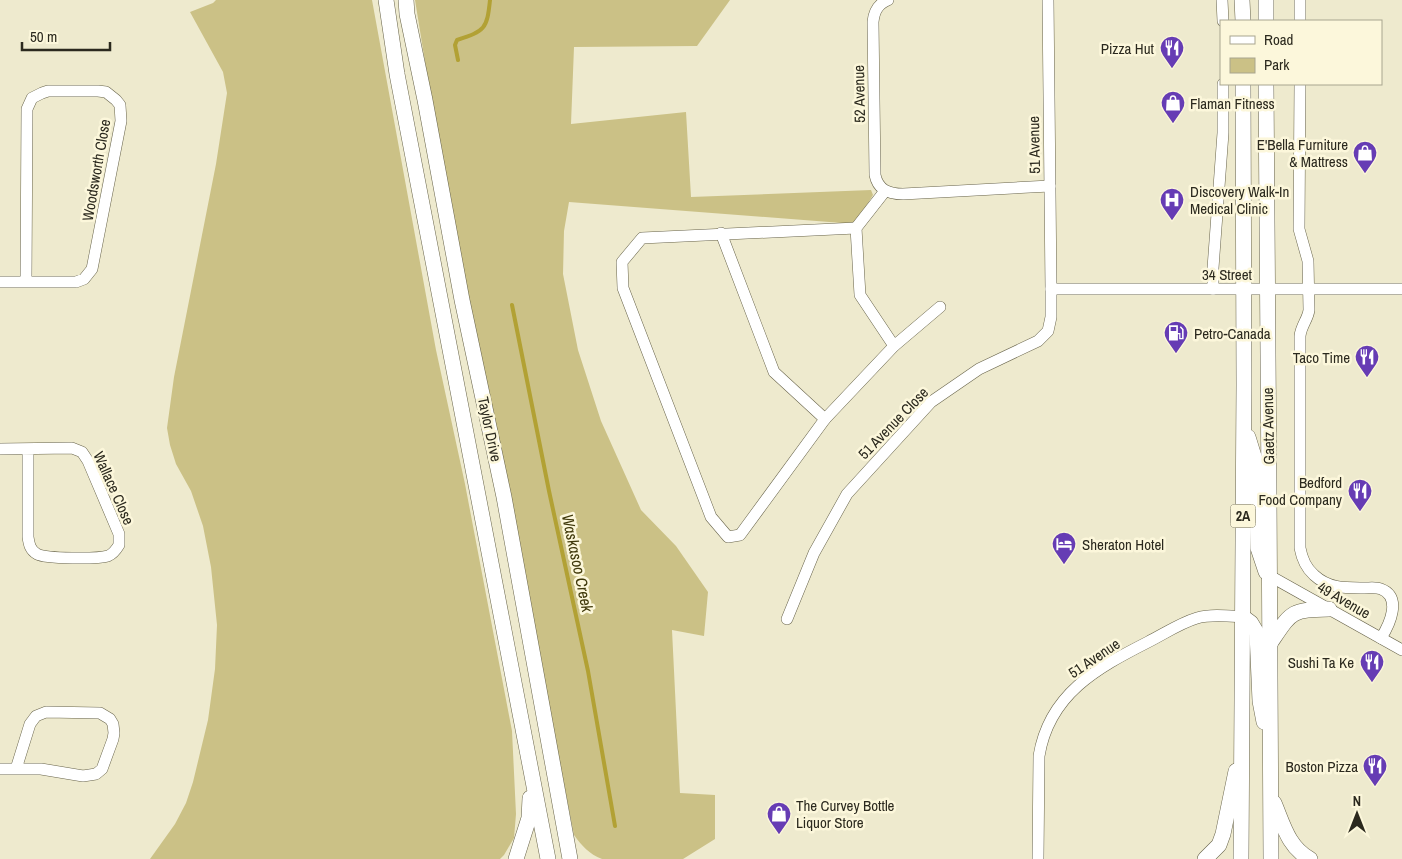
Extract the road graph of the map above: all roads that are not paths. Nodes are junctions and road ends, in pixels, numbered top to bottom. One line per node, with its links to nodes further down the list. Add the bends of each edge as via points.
1 (386, 0): 46 (main road, Taylor Drive, via 397,74)
2 (406, 0): 48 (main road, Taylor Drive, via 462,300 506,506)
3 (888, 0): 18 (street, 52 Avenue, via 876,9 873,22 875,175)
4 (1048, 0): 17 (street, 51 Avenue)
5 (1222, 0): 9 (street)
6 (1242, 0): 10 (main road)
7 (1266, 0): 11 (main road)
8 (1300, 0): 12 (street)
9 (1223, 20)
10 (1243, 20)
11 (1266, 20)
12 (1300, 20)
13 (1223, 85): 24 (street)
14 (1243, 85): 25 (main road, Gaetz Avenue / 2A)
15 (1266, 85): 26 (main road, Gaetz Avenue / 2A)
16 (1300, 85): 27 (street, via 1299,229 1307,257)
17 (1050, 186): 18 (street, via 903,194); 23 (street, 51 Avenue)
18 (885, 191): 19 (street)
19 (856, 228): 20 (street); 30 (street, via 860,295)
20 (721, 233): 31 (street, via 774,372); 31 (street, via 642,238 622,262 626,297 711,517 728,537 740,535)
21 (0, 282): 22 (street, Woodsworth Close)
22 (26, 282): 22 (street, Woodsworth Close, via 80,281 92,269 121,121 120,105 106,92 48,91 37,94 28,104)
23 (1051, 289): 24 (street, 34 Street); 38 (street, 51 Avenue Close, via 1048,331 1038,340 979,369 931,402 847,494 814,553)
24 (1213, 289): 25 (street, 34 Street)
25 (1244, 289): 26 (street, 34 Street); 32 (main road, Gaetz Avenue / 2A)
26 (1266, 289): 27 (street, 34 Street); 35 (main road, Gaetz Avenue / 2A)
27 (1308, 289): 28 (street, 34 Street); 39 (street, via 1309,314 1300,336 1302,556 1308,569 1325,584 1335,588 1381,589 1390,596 1394,613)
28 (1402, 289)
29 (940, 307): 30 (street)
30 (894, 346): 31 (street)
31 (825, 419)
32 (1244, 423): 35 (main road, via 1256,464 1258,548 1265,571); 37 (main road, Gaetz Avenue / 2A)
33 (0, 449): 34 (street, Wallace Close)
34 (28, 449): 34 (street, Wallace Close, via 28,537 33,551 49,557 112,554 119,545 119,534 82,452 72,448)
35 (1270, 576): 36 (street, 49 Avenue); 40 (main road, Gaetz Avenue / 2A)
36 (1329, 609): 39 (street, 49 Avenue); 40 (main road, via 1295,612)
37 (1243, 617): 42 (main road, via 1257,633 1260,701 1264,726); 43 (main road, Gaetz Avenue / 2A); 53 (street, 51 Avenue, via 1206,616 1188,621 1091,675 1063,700 1049,721 1039,756)
38 (787, 619)
39 (1381, 638): 41 (street, 49 Avenue)
40 (1271, 642): 42 (main road, Gaetz Avenue / 2A)
41 (1402, 650)
42 (1271, 736): 47 (main road, Gaetz Avenue / 2A)
43 (1243, 743): 54 (main road, via 1224,834 1219,845); 55 (main road, Gaetz Avenue / 2A)
44 (0, 769): 45 (street)
45 (16, 769): 45 (street, via 41,769 83,776 96,774 102,770 114,739 113,724 100,713 46,712 36,716 30,724)
46 (531, 776): 49 (main road, via 529,818); 50 (main road, Taylor Drive)
47 (1271, 795): 56 (main road, Gaetz Avenue / 2A); 57 (main road, via 1292,844)
48 (562, 821): 51 (main road, Taylor Drive); 52 (main road, via 576,854)
49 (516, 859)
50 (548, 859)
51 (570, 859)
52 (582, 859)
53 (1038, 859)
54 (1204, 859)
55 (1242, 859)
56 (1271, 859)
57 (1310, 859)

